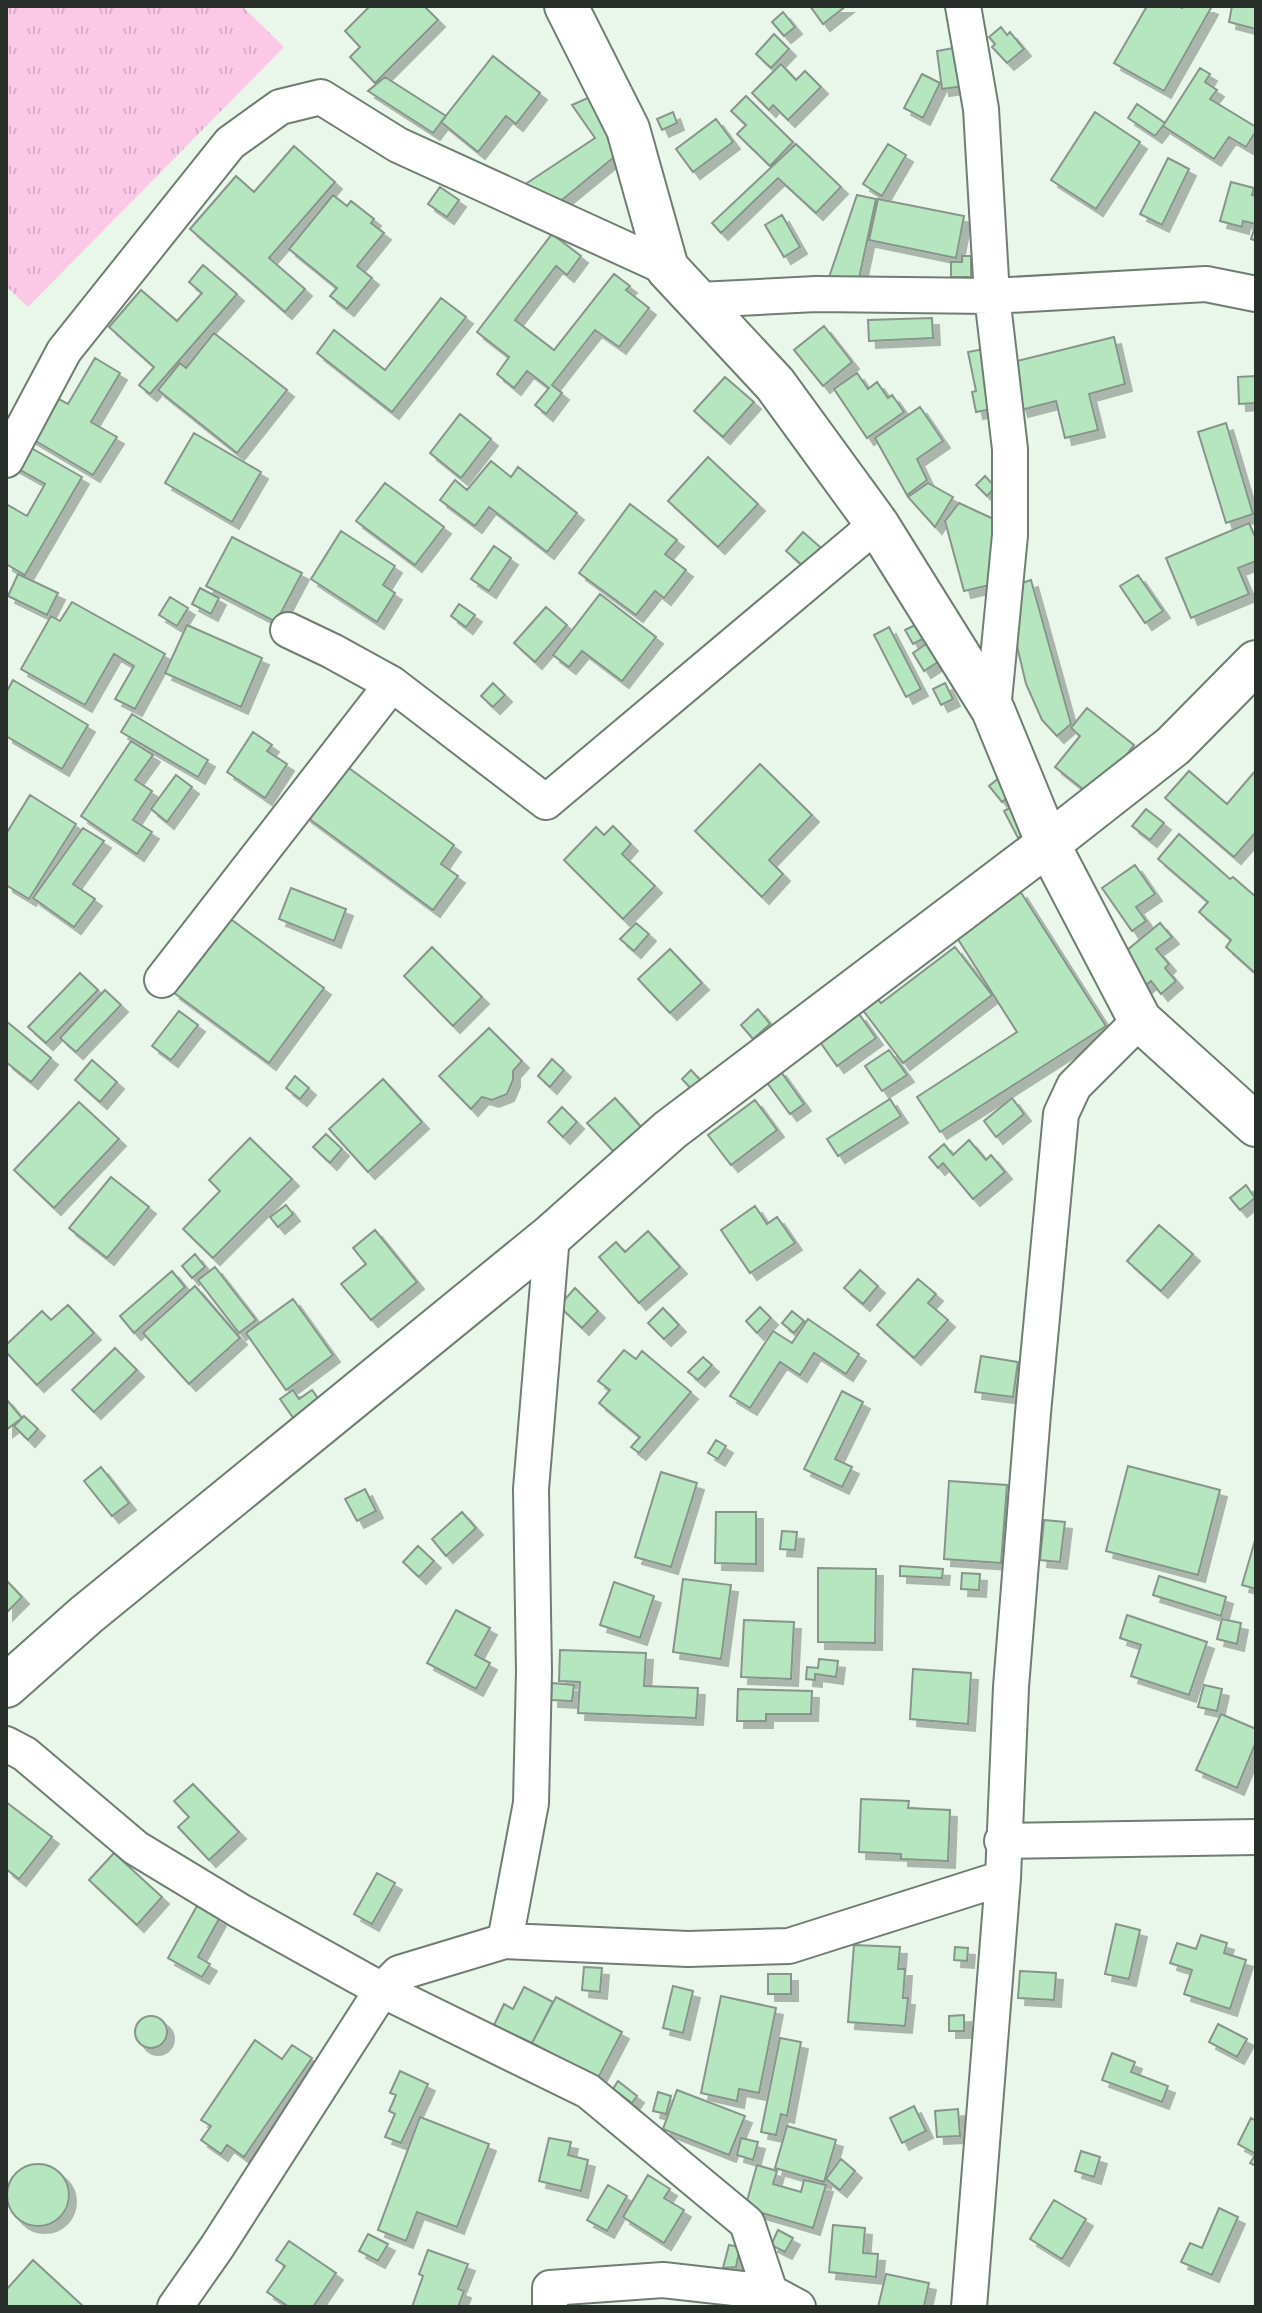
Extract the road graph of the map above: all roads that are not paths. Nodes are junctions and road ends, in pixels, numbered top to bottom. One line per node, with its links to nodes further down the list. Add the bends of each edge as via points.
1 (566, 6): 3 (street, via 628,129)
2 (963, 6): 5 (street, via 981,109)
3 (667, 268): 6 (street); 7 (street, via 398,145 321,97 280,107 230,143 64,351)
4 (1256, 294): 5 (street, via 1206,284)
5 (992, 296): 6 (street, via 816,294); 12 (street, via 1010,449 1010,520)
6 (699, 300): 8 (street, via 775,384)
7 (6, 460)
8 (877, 524): 11 (street, via 546,802); 12 (street)
9 (288, 630): 11 (street)
10 (1256, 662): 13 (street, via 1173,746)
11 (392, 684): 14 (street)
12 (993, 710): 13 (street)
13 (1048, 844): 15 (street); 17 (street, via 670,1130)
14 (162, 980)
15 (1140, 1020): 16 (street); 21 (street, via 1074,1086 1061,1114)
16 (1256, 1125)
17 (552, 1235): 18 (street); 23 (street, via 531,1489 531,1803)
18 (6, 1686)
19 (6, 1744): 24 (street, via 25,1754 136,1848)
20 (1256, 1837): 21 (street)
21 (1002, 1841): 22 (street)
22 (1003, 1878): 23 (street, via 789,1946 688,1949); 28 (street)
23 (505, 1941): 24 (street, via 399,1973)
24 (382, 1990): 25 (street, via 588,2091 747,2223); 26 (street)
25 (784, 2300): 27 (street, via 663,2280 550,2288)
26 (175, 2307)
27 (550, 2307)
28 (969, 2307)

